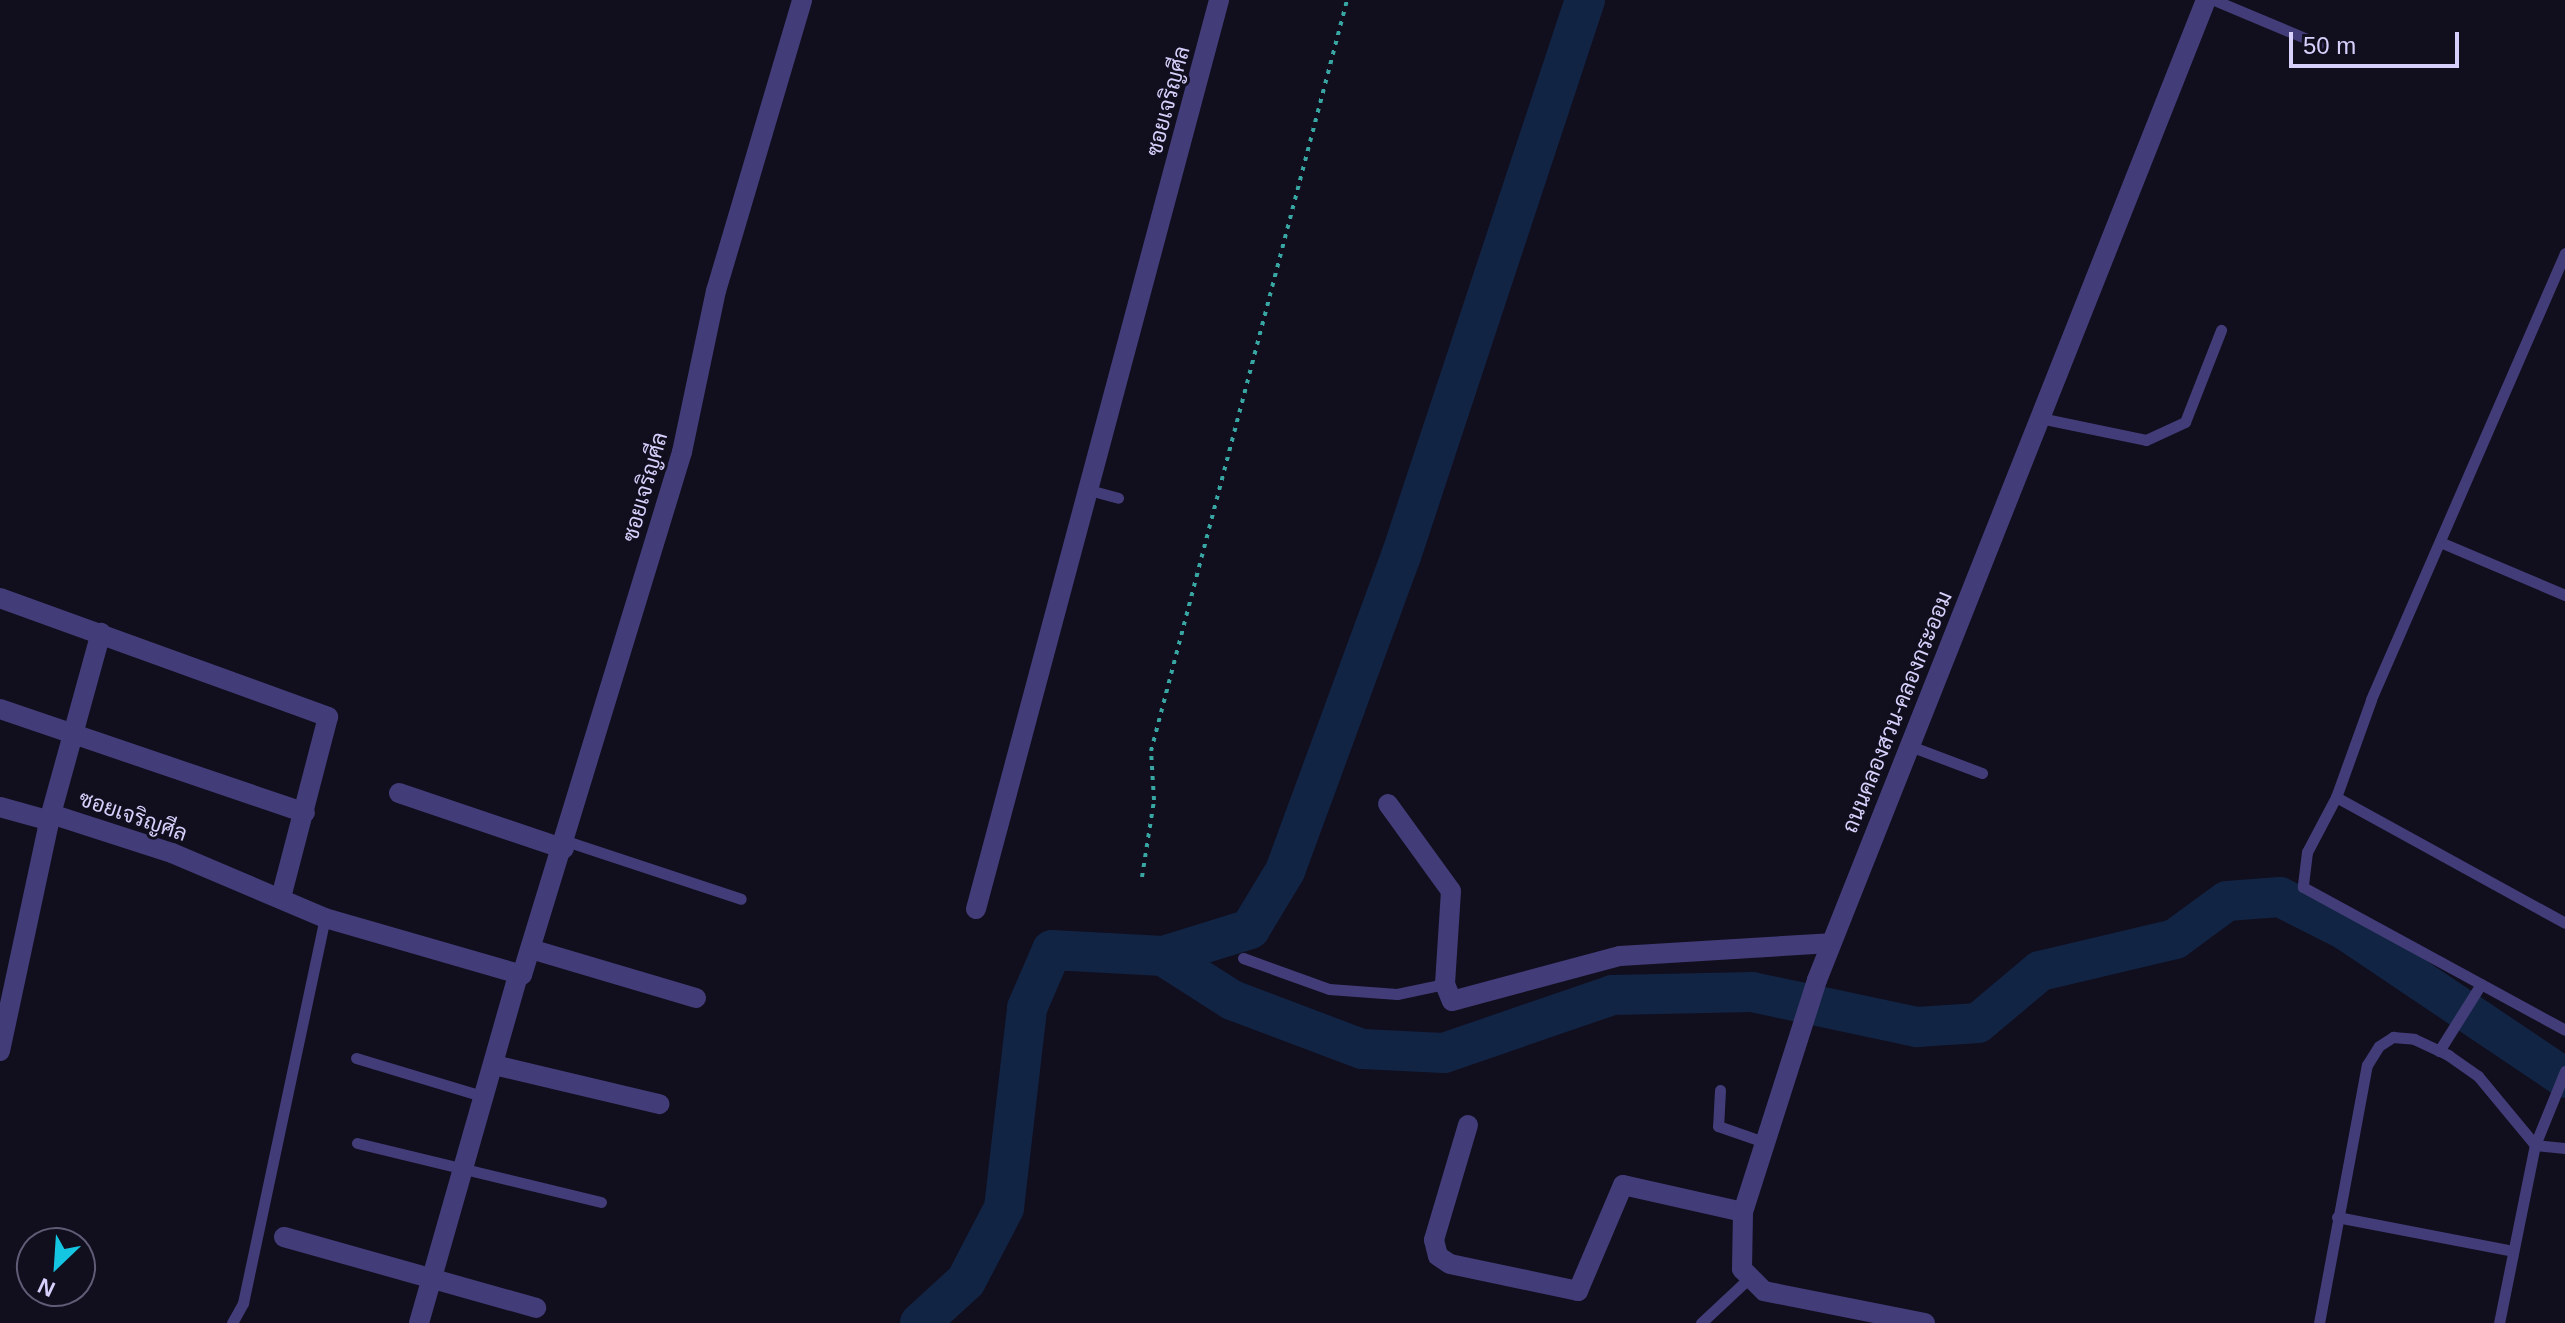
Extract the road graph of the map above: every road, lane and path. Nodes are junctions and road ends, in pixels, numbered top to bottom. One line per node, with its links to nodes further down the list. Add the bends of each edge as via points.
1 (802, 0): 26 (street, ซอยเจริญศีล, via 716,291 682,452)
2 (1219, 0): 10 (street, ซอยเจริญศีล)
3 (1347, 0): 27 (path, via 1151,751 1154,800)
4 (2206, 0): 9 (street, ถนนคลองสวน-คลองกระออม)
5 (2214, 0): 6 (lane)
6 (2319, 44)
7 (2565, 253): 12 (lane)
8 (2221, 330): 9 (lane, via 2185,422 2146,440)
9 (2040, 418): 18 (street, ถนนคลองสวน-คลองกระออม)
10 (1089, 490): 11 (lane); 30 (street, ซอยเจริญศีล)
11 (1118, 498)
12 (2440, 542): 13 (lane); 21 (lane)
13 (2565, 595)
14 (0, 598): 15 (street)
15 (101, 633): 17 (street); 24 (street, via 323,712 329,732)
16 (0, 709): 17 (street)
17 (71, 734): 24 (street); 25 (street)
18 (1910, 746): 19 (lane); 33 (street, ถนนคลองสวน-คลองกระออม)
19 (1982, 773)
20 (399, 793): 26 (street)
21 (2336, 797): 32 (lane); 38 (lane, via 2307,852 2303,887)
22 (1388, 804): 37 (street, via 1451,891)
23 (0, 807): 25 (street)
24 (305, 813): 28 (street)
25 (50, 818): 28 (street, ซอยเจริญศีล); 41 (street, ซอยเจริญศีล)
26 (565, 845): 29 (lane); 34 (street, ซอยเจริญศีล)
27 (1142, 877)
28 (281, 897): 31 (street, ซอยเจริญศีล)
29 (741, 899)
30 (976, 909)
31 (325, 918): 36 (street, ซอยเจริญศีล); 63 (lane, via 243,1303)
32 (2565, 923)
33 (1831, 943): 37 (street, via 1620,956 1458,1002); 50 (street, ถนนคลองสวน-คลองกระออม)
34 (534, 950): 36 (street, ซอยเจริญศีล); 39 (street)
35 (1243, 958): 37 (lane, via 1329,989 1397,994)
36 (517, 979): 44 (street, ซอยเจริญศีล)
37 (1445, 984)
38 (2479, 987): 40 (lane); 42 (lane)
39 (696, 998)
40 (2565, 1030)
41 (0, 1051)
42 (2439, 1051): 52 (lane, via 2478,1076); 57 (lane, via 2393,1037 2367,1065)
43 (356, 1058): 47 (lane)
44 (494, 1065): 47 (street, ซอยเจริญศีล); 48 (street)
45 (2565, 1071): 52 (lane)
46 (1720, 1090): 50 (lane, via 1718,1126)
47 (485, 1097): 54 (street, ซอยเจริญศีล)
48 (659, 1104)
49 (1468, 1125): 56 (street, via 1434,1240 1438,1256 1450,1264 1578,1291 1623,1185)
50 (1764, 1142): 56 (street, ถนนคลองสวน-คลองกระออม)
51 (357, 1143): 54 (lane)
52 (2535, 1145): 53 (lane); 59 (lane)
53 (2565, 1148)
54 (466, 1169): 55 (lane); 61 (street, ซอยเจริญศีล)
55 (601, 1202)
56 (1743, 1212): 60 (street, ถนนคลองสวน-คลองกระออม, via 1737,1240)
57 (2337, 1217): 59 (lane); 67 (lane)
58 (284, 1237): 61 (street)
59 (2513, 1251): 68 (lane)
60 (1747, 1280): 65 (lane); 66 (street, via 1764,1291)
61 (431, 1281): 62 (street); 64 (street, ซอยเจริญศีล)
62 (536, 1308)
63 (232, 1323)
64 (419, 1323)
65 (1701, 1323)
66 (1925, 1323)
67 (2319, 1323)
68 (2499, 1323)

